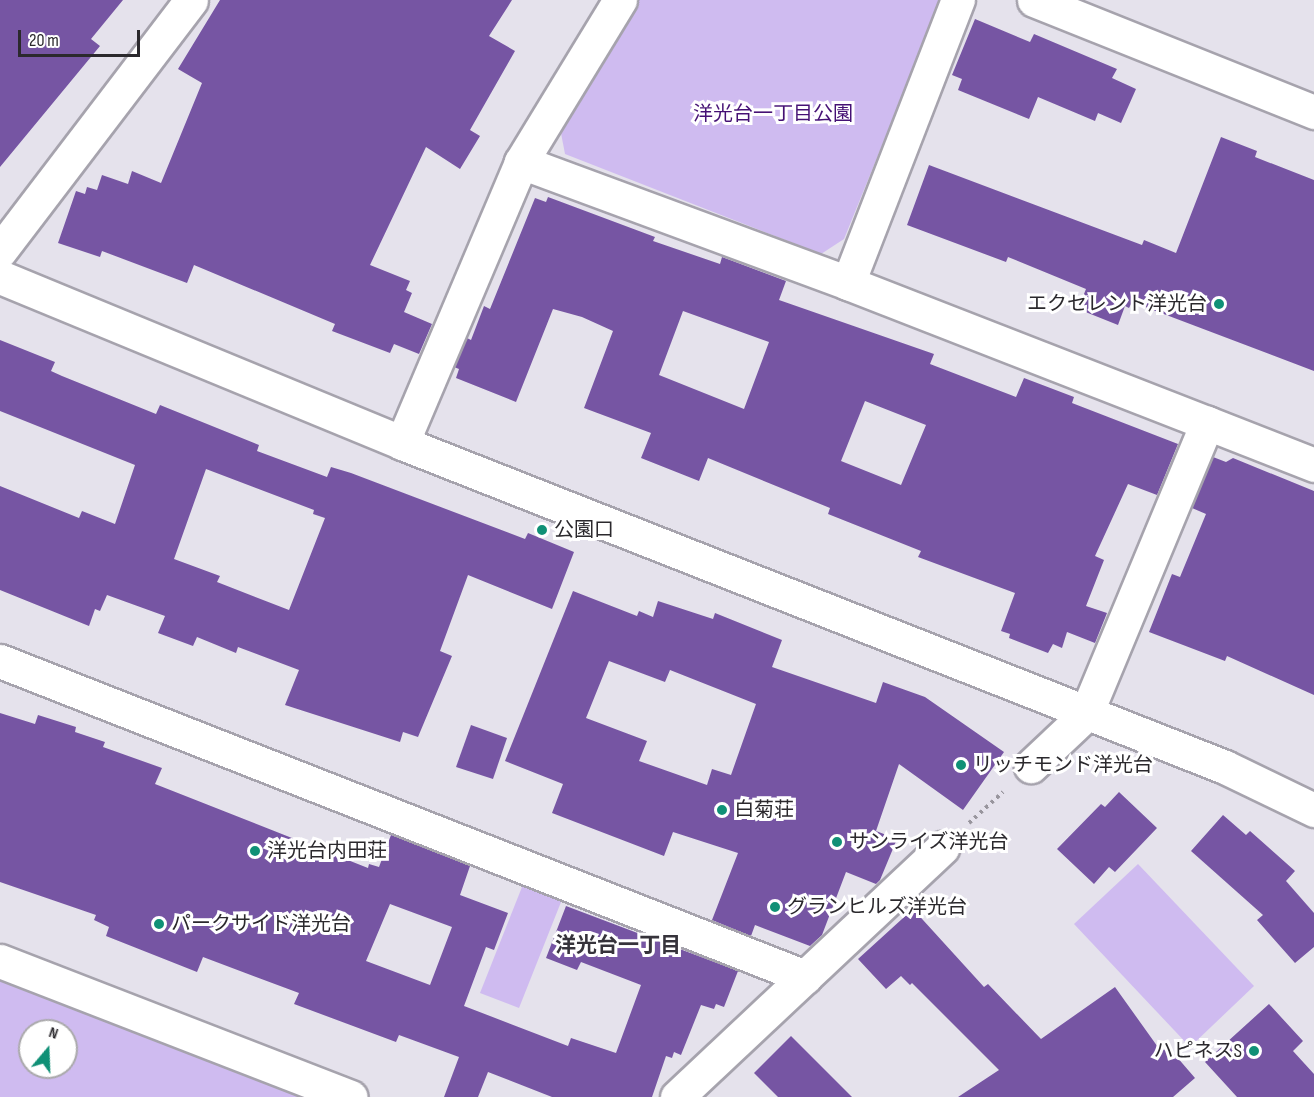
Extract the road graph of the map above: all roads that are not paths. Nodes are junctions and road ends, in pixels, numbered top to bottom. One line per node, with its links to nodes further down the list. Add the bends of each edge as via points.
1 (191, 0): 7 (street)
2 (620, 0): 6 (street)
3 (958, 0): 9 (street)
4 (1034, 0): 5 (street)
5 (1314, 112)
6 (521, 162): 9 (street); 11 (street)
7 (0, 251)
8 (0, 278): 11 (street)
9 (848, 282): 10 (street)
10 (1207, 423): 12 (street); 14 (street)
11 (402, 443): 14 (street)
12 (1314, 465)
13 (0, 661): 19 (street)
14 (1086, 714): 15 (street); 16 (street, via 1225,767)
15 (1031, 766)
16 (1314, 810)
17 (942, 848): 19 (street)
18 (0, 961): 20 (street)
19 (805, 977): 21 (street)
20 (351, 1097)
21 (677, 1097)

